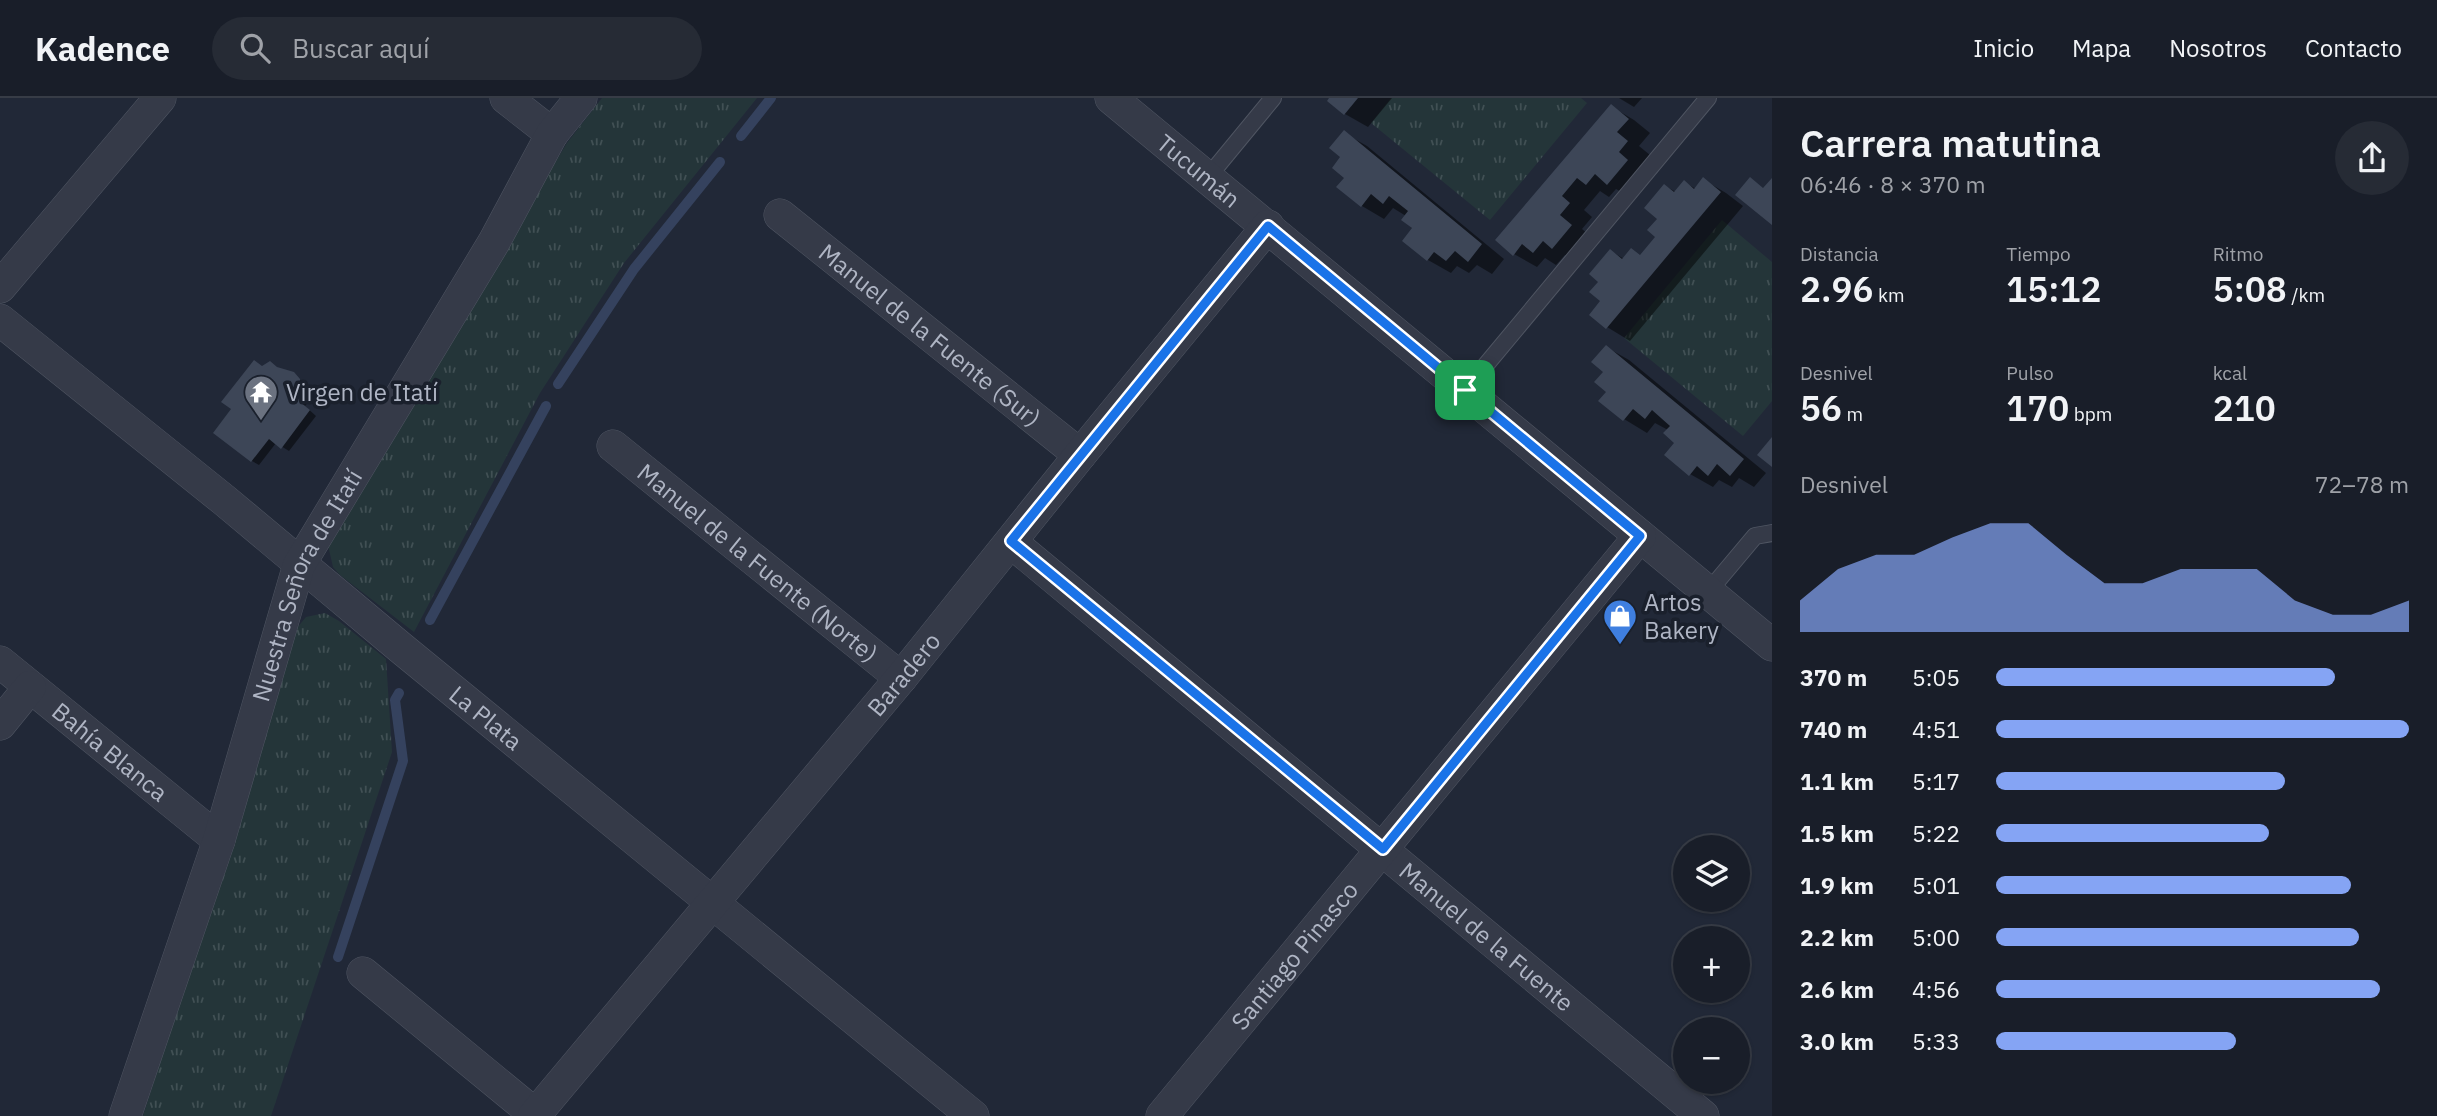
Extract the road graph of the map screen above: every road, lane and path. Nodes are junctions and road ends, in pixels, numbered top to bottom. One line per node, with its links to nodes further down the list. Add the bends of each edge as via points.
1 (160, 98): 11 (street)
2 (506, 98): 7 (street)
3 (581, 98): 7 (street, Nuestra Señora de Itatí)
4 (1111, 98): 8 (street, Tucumán)
5 (1273, 98): 8 (lane)
6 (1708, 98): 13 (lane)
7 (552, 134): 19 (street, Nuestra Señora de Itatí, via 494,242)
8 (1208, 177): 10 (street, Tucumán)
9 (780, 215): 15 (street, Manuel de la Fuente (Sur))
10 (1268, 226): 13 (street, Tucumán); 15 (street, Baradero)
11 (0, 287)
12 (0, 320): 19 (street, La Plata)
13 (1465, 390): 17 (street, Tucumán)
14 (613, 446): 23 (street, Manuel de la Fuente (Norte))
15 (1080, 455): 18 (street, Baradero)
16 (1772, 533): 20 (lane, via 1755,536)
17 (1640, 536): 20 (street, Tucumán); 27 (street, Santiago Pinasco)
18 (1011, 541): 23 (street, Baradero); 27 (street, Manuel de la Fuente)
19 (299, 565): 26 (street, Nuestra Señora de Itatí); 28 (street, La Plata)
20 (1708, 592): 21 (street, Tucumán)
21 (1772, 645)
22 (0, 662): 24 (street, Bahía Blanca)
23 (901, 678): 28 (street, Baradero)
24 (30, 687): 25 (street); 26 (street, Bahía Blanca)
25 (0, 724)
26 (219, 840): 30 (street, Nuestra Señora de Itatí)
27 (1383, 849): 33 (street, Santiago Pinasco); 34 (street, Manuel de la Fuente)
28 (713, 902): 31 (street, Baradero); 32 (street, La Plata)
29 (363, 973): 31 (street)
30 (125, 1116)
31 (535, 1116)
32 (973, 1116)
33 (1162, 1116)
34 (1703, 1116)

